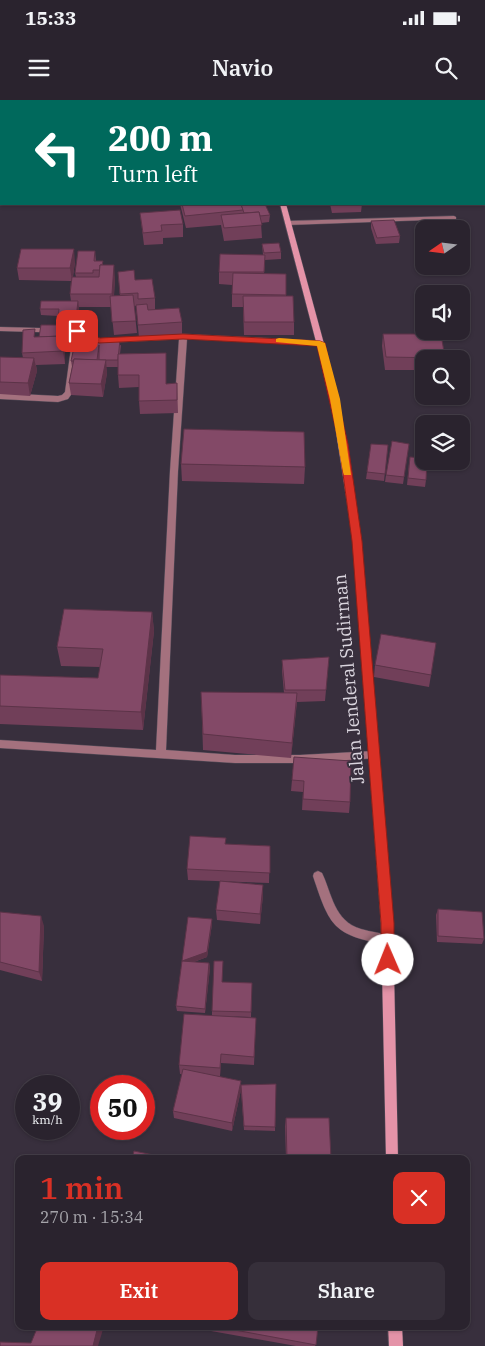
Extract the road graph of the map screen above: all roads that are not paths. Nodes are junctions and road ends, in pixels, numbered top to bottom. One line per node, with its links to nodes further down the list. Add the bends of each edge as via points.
1 (283, 205): 3 (main road, Jalan Jenderal Sudirman)
2 (454, 218): 3 (street)
3 (288, 223): 7 (main road, Jalan Jenderal Sudirman)
4 (0, 329): 5 (street)
5 (77, 331): 6 (street, via 99,341); 8 (street, via 65,397)
6 (183, 336): 7 (street); 10 (street)
7 (320, 343): 11 (main road, Jalan Jenderal Sudirman, via 344,444 356,532)
8 (0, 396)
9 (0, 744): 10 (street)
10 (161, 754): 11 (street, via 236,759)
11 (374, 755): 13 (main road, Jalan Jenderal Sudirman)
12 (318, 876): 13 (street, via 331,914 340,925 362,936)
13 (388, 940): 14 (main road, Jalan Jenderal Sudirman)
14 (392, 1155)
15 (395, 1330): 16 (main road)
16 (396, 1346)

